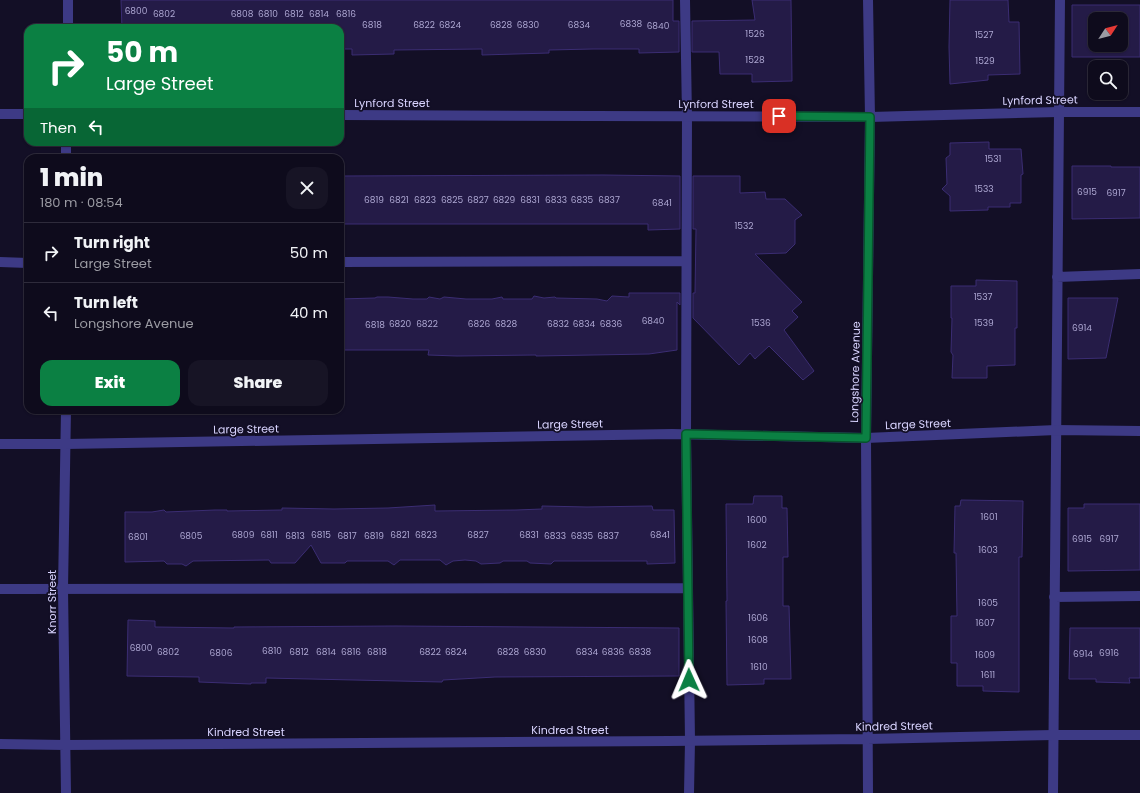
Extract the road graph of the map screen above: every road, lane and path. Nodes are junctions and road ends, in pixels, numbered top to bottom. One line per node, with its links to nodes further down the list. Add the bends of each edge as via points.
1 (68, 0): 5 (street)
2 (685, 0): 11 (street)
3 (868, 0): 12 (street, Longshore Avenue)
4 (1060, 0): 6 (street)
5 (68, 24)
6 (1058, 112): 7 (street, Lynford Street); 12 (street, Lynford Street); 18 (street)
7 (1140, 112)
8 (0, 114): 9 (street)
9 (24, 114)
10 (344, 115): 11 (street, Lynford Street)
11 (687, 116): 12 (street, Lynford Street); 13 (street)
12 (870, 117): 23 (street, Longshore Avenue)
13 (686, 261): 15 (street); 22 (street)
14 (0, 262): 16 (street)
15 (344, 262)
16 (24, 263)
17 (1140, 274): 18 (street)
18 (1057, 277): 20 (street)
19 (66, 414): 25 (street, Knorr Street)
20 (1056, 430): 21 (street, Large Street); 23 (street, Large Street); 30 (street)
21 (1140, 431)
22 (686, 434): 23 (street, Large Street); 25 (street, Large Street); 26 (street)
23 (866, 438): 33 (street, Longshore Avenue)
24 (0, 444): 25 (street, Large Street)
25 (66, 444): 28 (street, Knorr Street)
26 (688, 588): 28 (street); 34 (street)
27 (0, 589): 28 (street)
28 (63, 589): 36 (street, Knorr Street)
29 (1140, 596): 30 (street)
30 (1054, 597): 31 (street)
31 (1053, 735): 32 (street, Kindred Street); 33 (street, Kindred Street); 40 (street)
32 (1140, 735)
33 (867, 739): 34 (street, Kindred Street); 39 (street, Longshore Avenue)
34 (690, 741): 36 (street, Kindred Street); 38 (street)
35 (0, 744): 36 (street, Kindred Street)
36 (65, 745): 37 (street, Knorr Street)
37 (66, 793)
38 (689, 793)
39 (868, 793)
40 (1053, 793)

